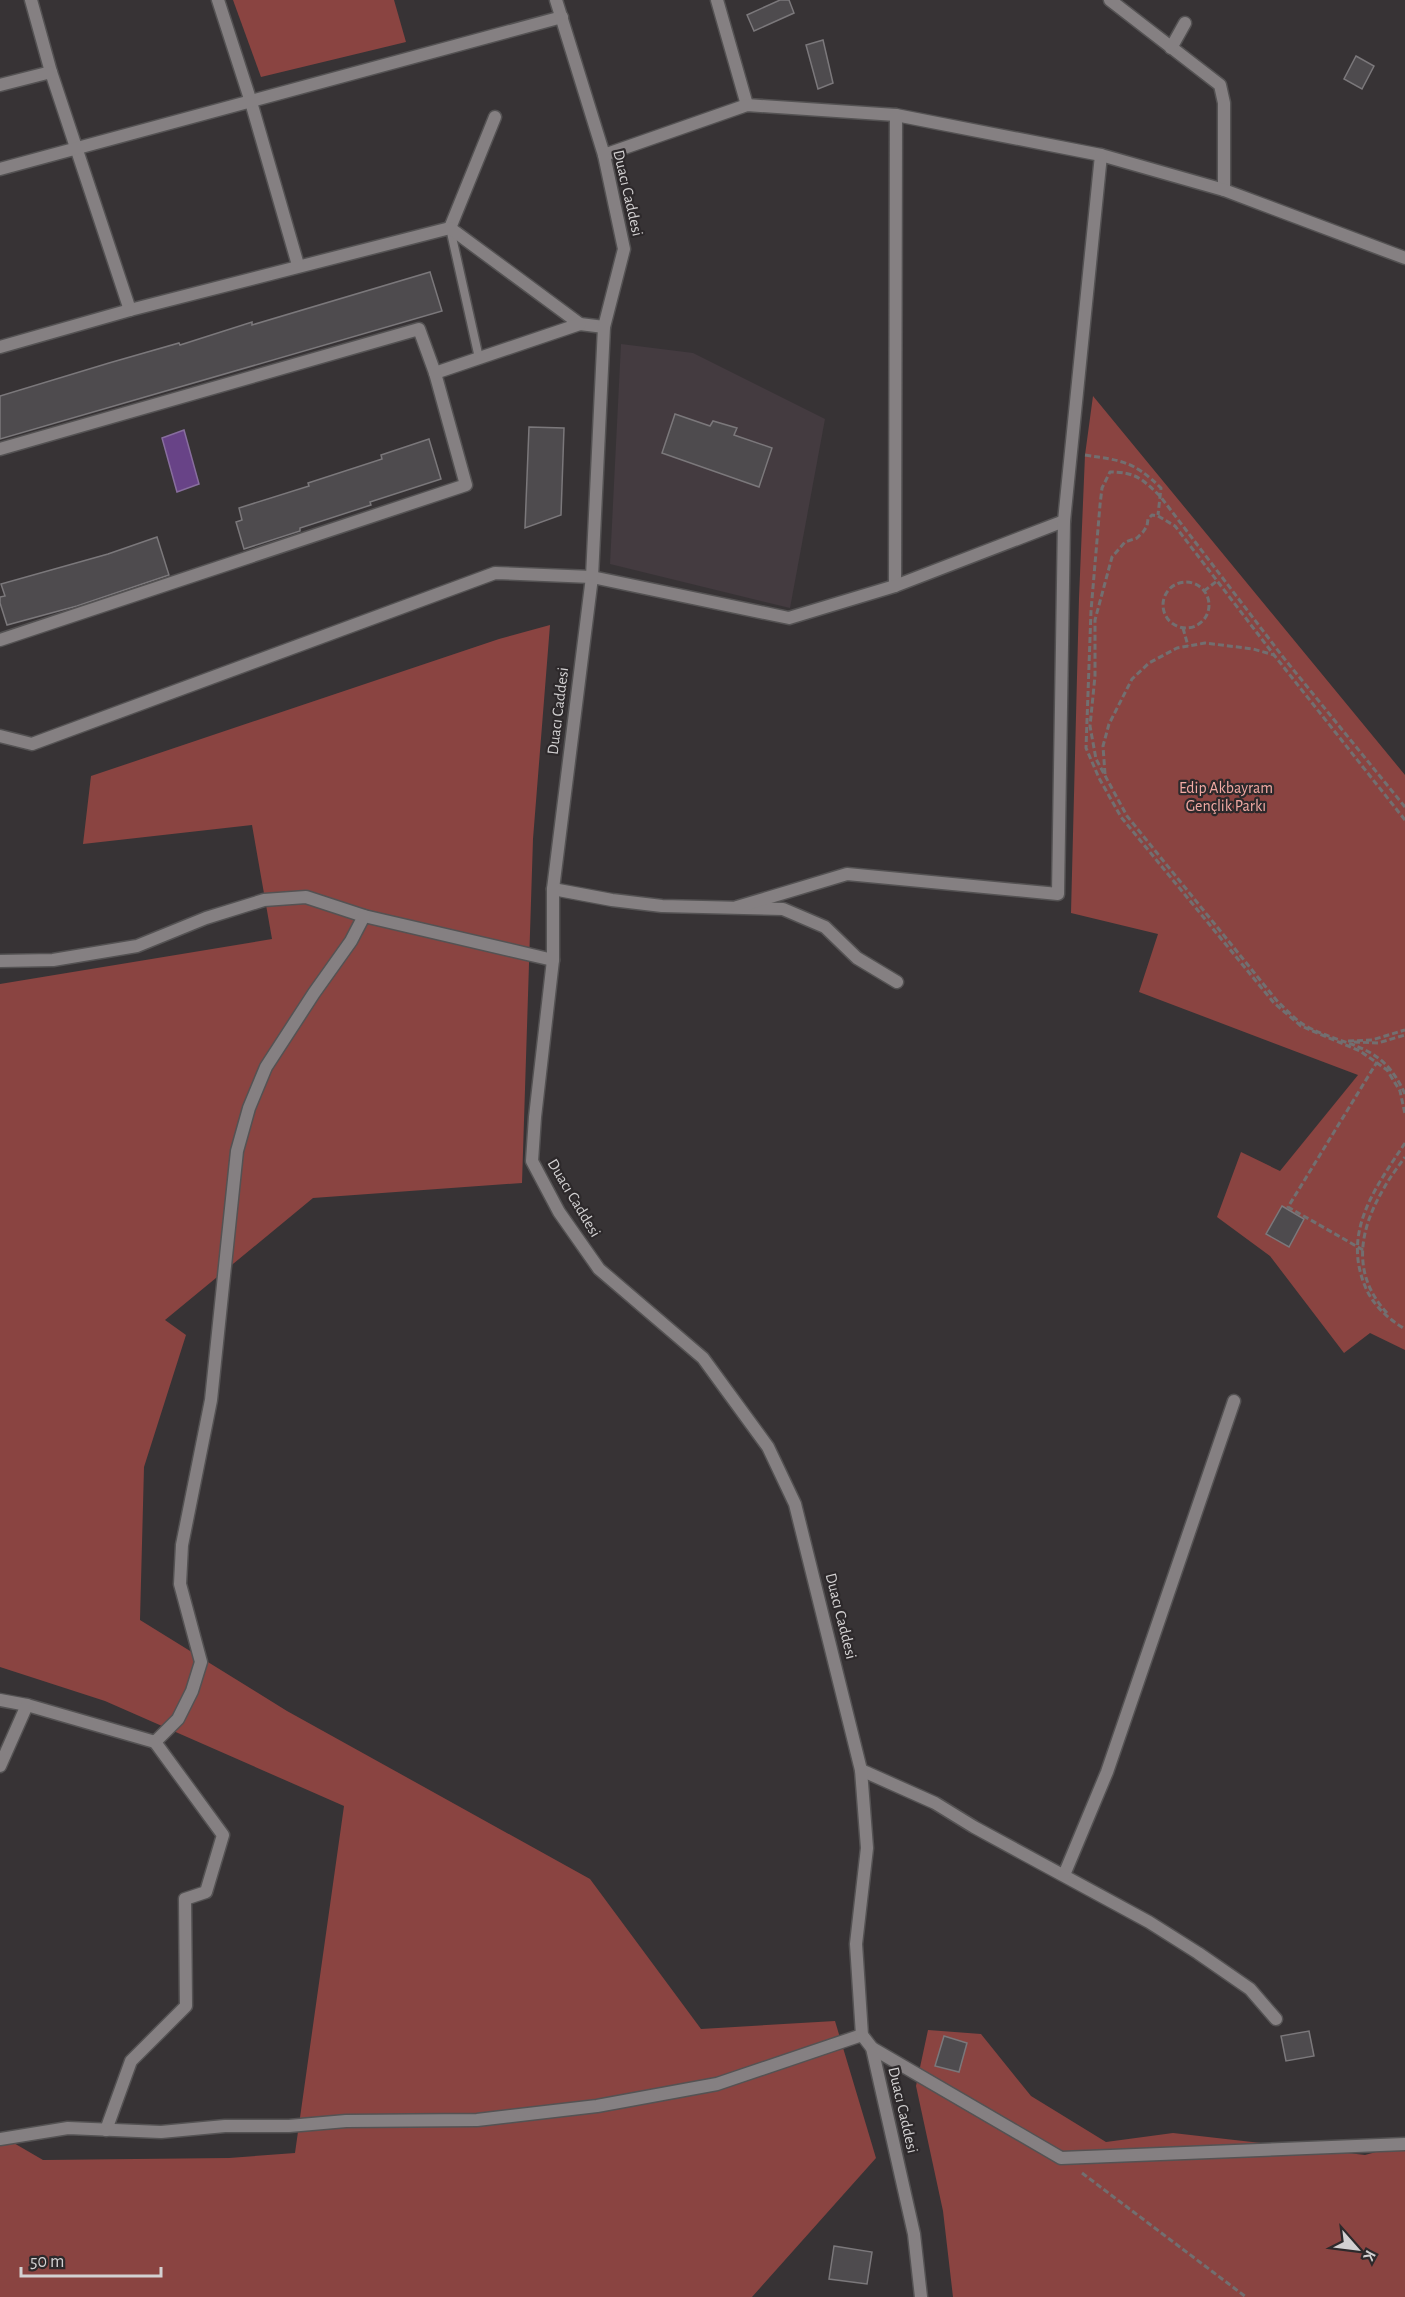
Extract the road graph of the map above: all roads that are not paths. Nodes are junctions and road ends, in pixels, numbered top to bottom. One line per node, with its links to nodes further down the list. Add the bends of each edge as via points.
1 (30, 0): 9 (street)
2 (218, 0): 11 (street)
3 (556, 0): 6 (street, Duacı Caddesi)
4 (717, 0): 12 (street)
5 (1110, 0): 8 (street)
6 (562, 17): 11 (street); 16 (street, Duacı Caddesi)
7 (1185, 23): 8 (street)
8 (1171, 48): 19 (street, via 1220,85 1224,103)
9 (51, 72): 10 (street); 15 (street)
10 (0, 85)
11 (251, 102): 15 (street); 22 (street)
12 (747, 105): 13 (street); 16 (street)
13 (896, 115): 17 (street); 32 (street)
14 (495, 117): 20 (street)
15 (77, 149): 18 (street); 23 (street)
16 (604, 155): 25 (street, Duacı Caddesi, via 624,249)
17 (1101, 155): 19 (street); 30 (street)
18 (0, 169)
19 (1224, 190): 21 (street)
20 (450, 228): 22 (street); 24 (street); 27 (lane)
21 (1405, 258)
22 (298, 266): 23 (street)
23 (130, 309): 26 (street)
24 (580, 324): 25 (street); 27 (street)
25 (604, 327): 31 (street, Duacı Caddesi)
26 (0, 347)
27 (479, 358): 28 (street)
28 (435, 373): 29 (street, via 419,329); 33 (street, via 466,485)
29 (0, 449)
30 (1064, 521): 32 (street); 36 (street, via 1058,894 847,874)
31 (592, 577): 32 (street, via 789,618); 34 (street, via 495,573 32,744); 35 (street, Duacı Caddesi)
32 (895, 586)
33 (0, 640)
34 (0, 736)
35 (553, 889): 36 (street, via 662,906); 38 (street, Duacı Caddesi)
36 (737, 907): 40 (street, via 783,909 804,916 825,927 857,958)
37 (364, 916): 38 (street); 39 (street, via 306,897 264,900 137,946 53,960); 44 (street, via 266,1067 237,1150 211,1400 182,1545 180,1584 201,1662 178,1719)
38 (553, 960): 46 (street, Duacı Caddesi, via 532,1161 560,1212 600,1269 703,1358 768,1447 795,1504)
39 (0, 961)
40 (897, 982)
41 (1233, 1401): 47 (street, via 1107,1772)
42 (0, 1700): 43 (street)
43 (27, 1705): 44 (street); 45 (street)
44 (155, 1742): 51 (street, via 223,1835 206,1892 185,1899 186,2006 131,2061)
45 (0, 1767)
46 (861, 1770): 47 (street, via 935,1803); 49 (street, Duacı Caddesi, via 867,1848 856,1944)
47 (1064, 1875): 48 (street, via 1226,1971 1250,1989)
48 (1276, 2019)
49 (862, 2035): 50 (street, Duacı Caddesi); 51 (street, via 717,2084 597,2106 477,2120 346,2121 161,2132)
50 (872, 2048): 53 (street, via 1061,2158); 54 (street, Duacı Caddesi, via 914,2234)
51 (106, 2130): 52 (street, via 68,2128)
52 (0, 2139)
53 (1405, 2144)
54 (921, 2297)

